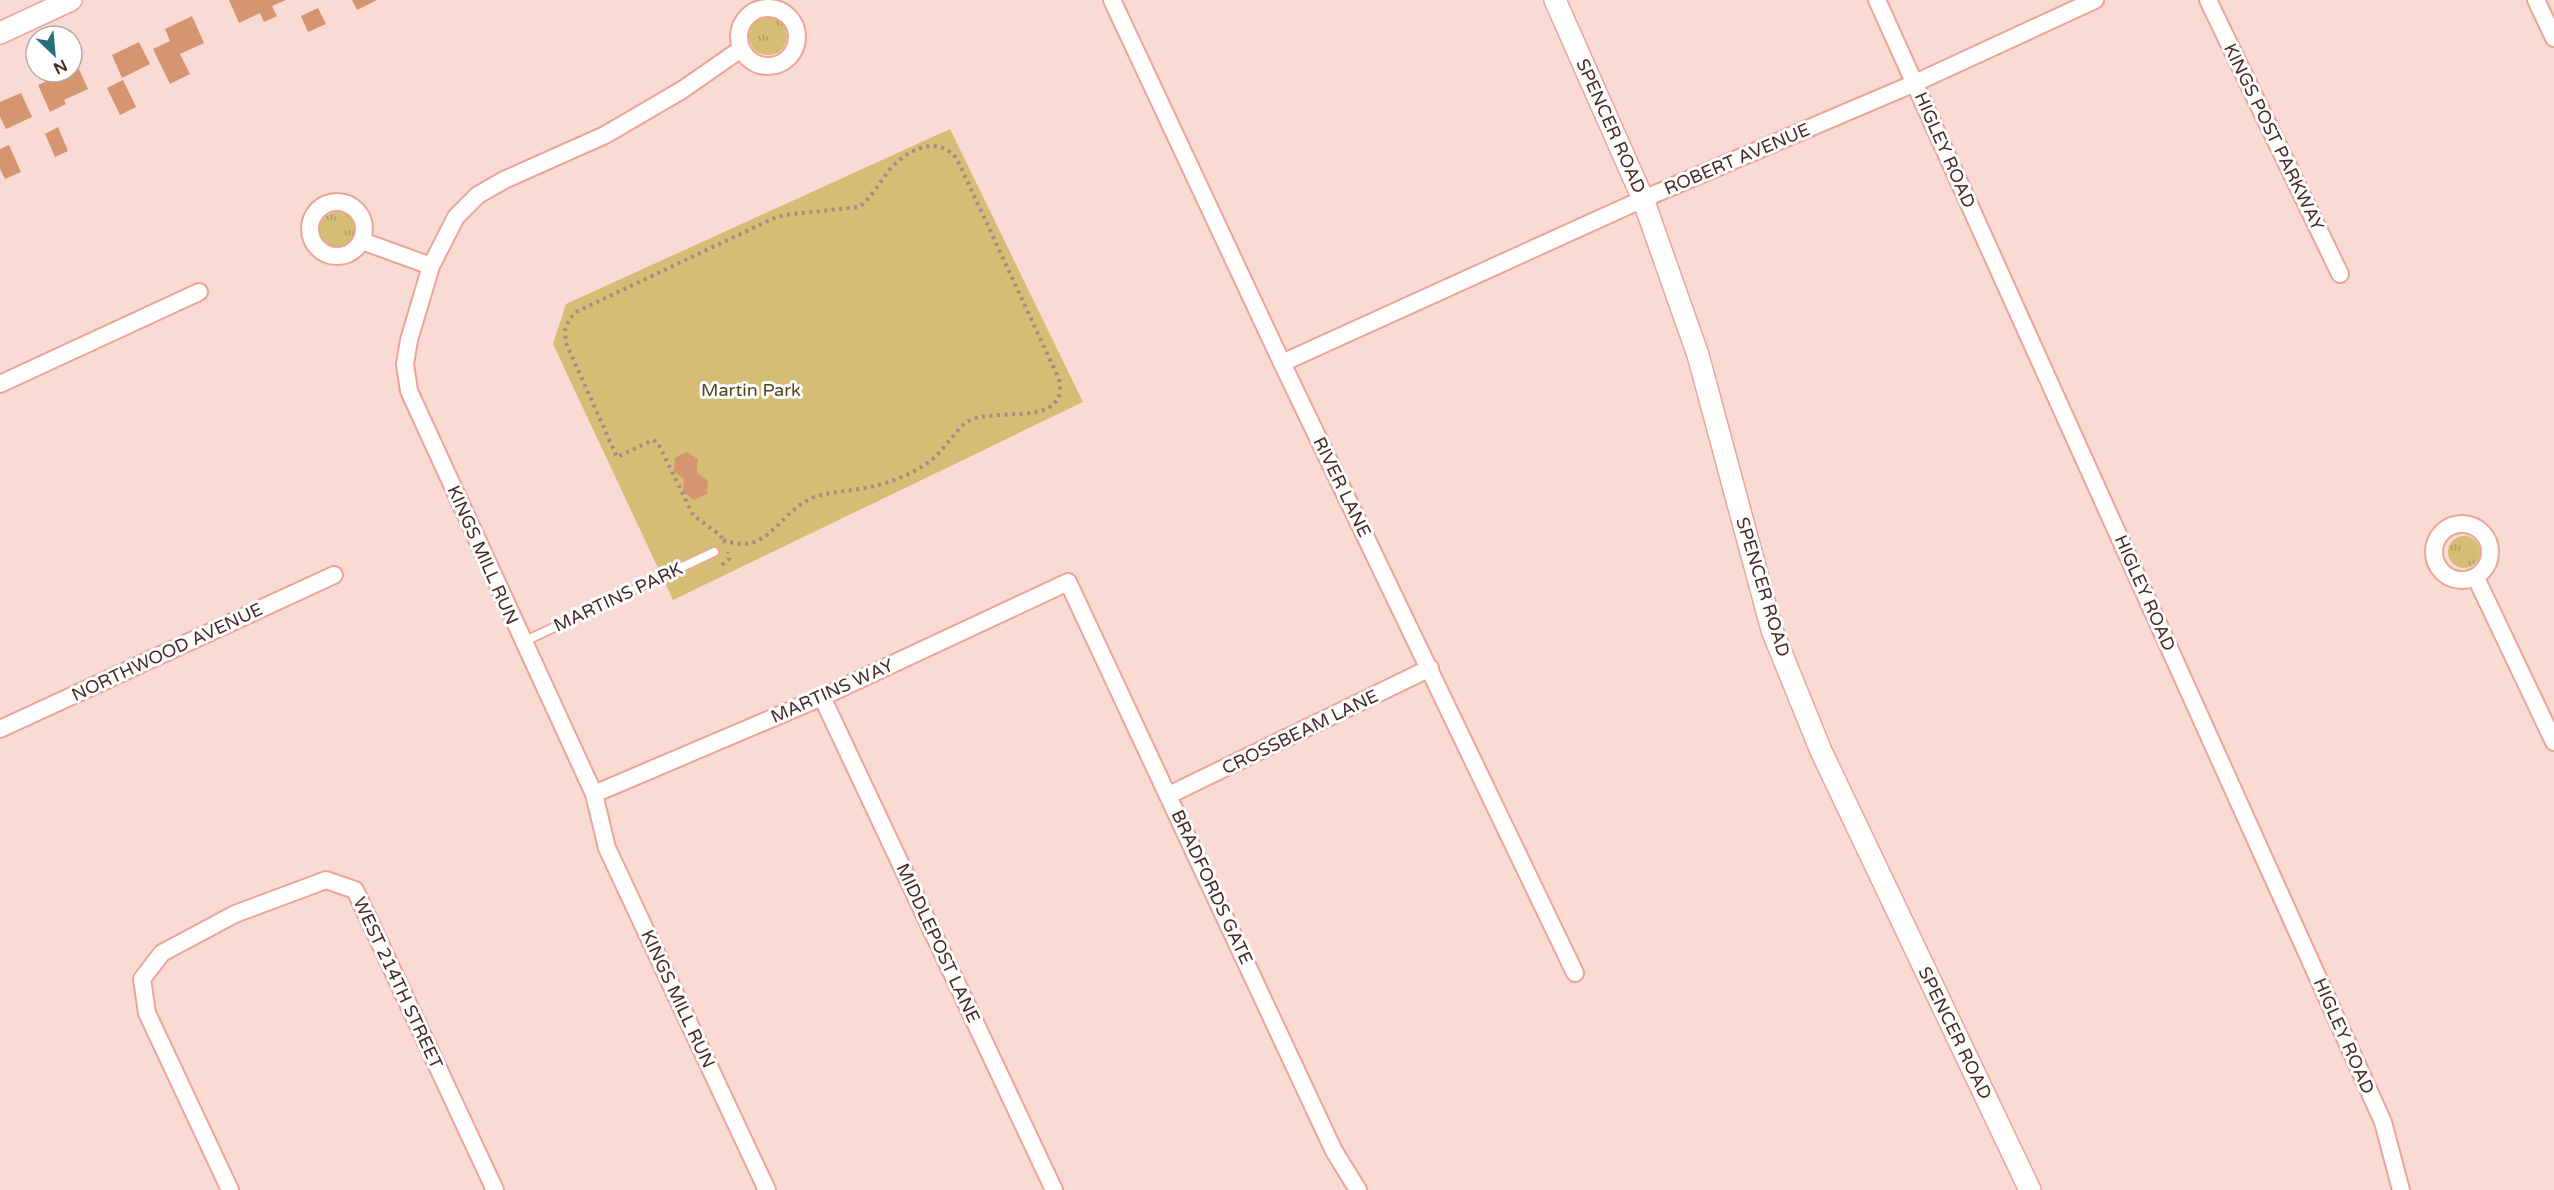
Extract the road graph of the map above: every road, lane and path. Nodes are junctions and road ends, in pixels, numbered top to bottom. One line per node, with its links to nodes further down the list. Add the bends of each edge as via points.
1 (71, 0): 8 (street)
2 (1112, 0): 17 (street, RIVER LANE)
3 (1555, 0): 12 (street, SPENCER ROAD)
4 (1877, 0): 11 (street, HIGLEY ROAD)
5 (2095, 0): 11 (street, ROBERT AVENUE)
6 (2208, 0): 15 (street, KINGS POST PARKWAY)
7 (2536, 0): 9 (street)
8 (0, 33)
9 (2554, 39)
10 (741, 49): 14 (street, KINGS MILL RUN, via 682,90 605,135 478,195 456,217)
11 (1915, 83): 12 (street, ROBERT AVENUE); 39 (street, HIGLEY ROAD, via 2383,1122)
12 (1643, 199): 17 (street, ROBERT AVENUE); 38 (street, SPENCER ROAD, via 1698,355 1772,630 1821,751)
13 (362, 242): 14 (street)
14 (431, 266): 25 (street, KINGS MILL RUN, via 409,340 405,364 409,391)
15 (2340, 273)
16 (199, 292): 18 (street)
17 (1282, 363): 26 (street, RIVER LANE)
18 (0, 384)
19 (723, 540): 19 (path, via 693,515 657,442 647,442 617,457 566,343 564,336 570,318 772,219 859,207 896,163 928,146 945,147 957,159 1059,379 1057,400 1035,414 973,417 929,462 915,470 874,486 807,501 756,543); 21 (path, via 729,559)
20 (714, 552): 25 (lane, MARTINS PARK)
21 (721, 566)
22 (334, 575): 28 (street, NORTHWOOD AVENUE)
23 (2476, 578): 29 (street)
24 (1068, 582): 27 (street, MARTINS WAY); 31 (street, BRADFORDS GATE)
25 (523, 642): 30 (street, KINGS MILL RUN)
26 (1430, 668): 31 (street, CROSSBEAM LANE); 32 (street, RIVER LANE)
27 (822, 697): 30 (street, MARTINS WAY); 36 (street, MIDDLEPOST LANE)
28 (0, 729)
29 (2554, 742)
30 (594, 794): 35 (street, KINGS MILL RUN, via 607,848)
31 (1169, 795): 37 (street, BRADFORDS GATE, via 1334,1151)
32 (1575, 972)
33 (230, 1190): 34 (street, WEST 214TH STREET, via 147,1012 142,979 162,954 235,915 327,880 355,890)
34 (495, 1190)
35 (767, 1190)
36 (1054, 1190)
37 (1358, 1190)
38 (2030, 1190)
39 (2401, 1190)

